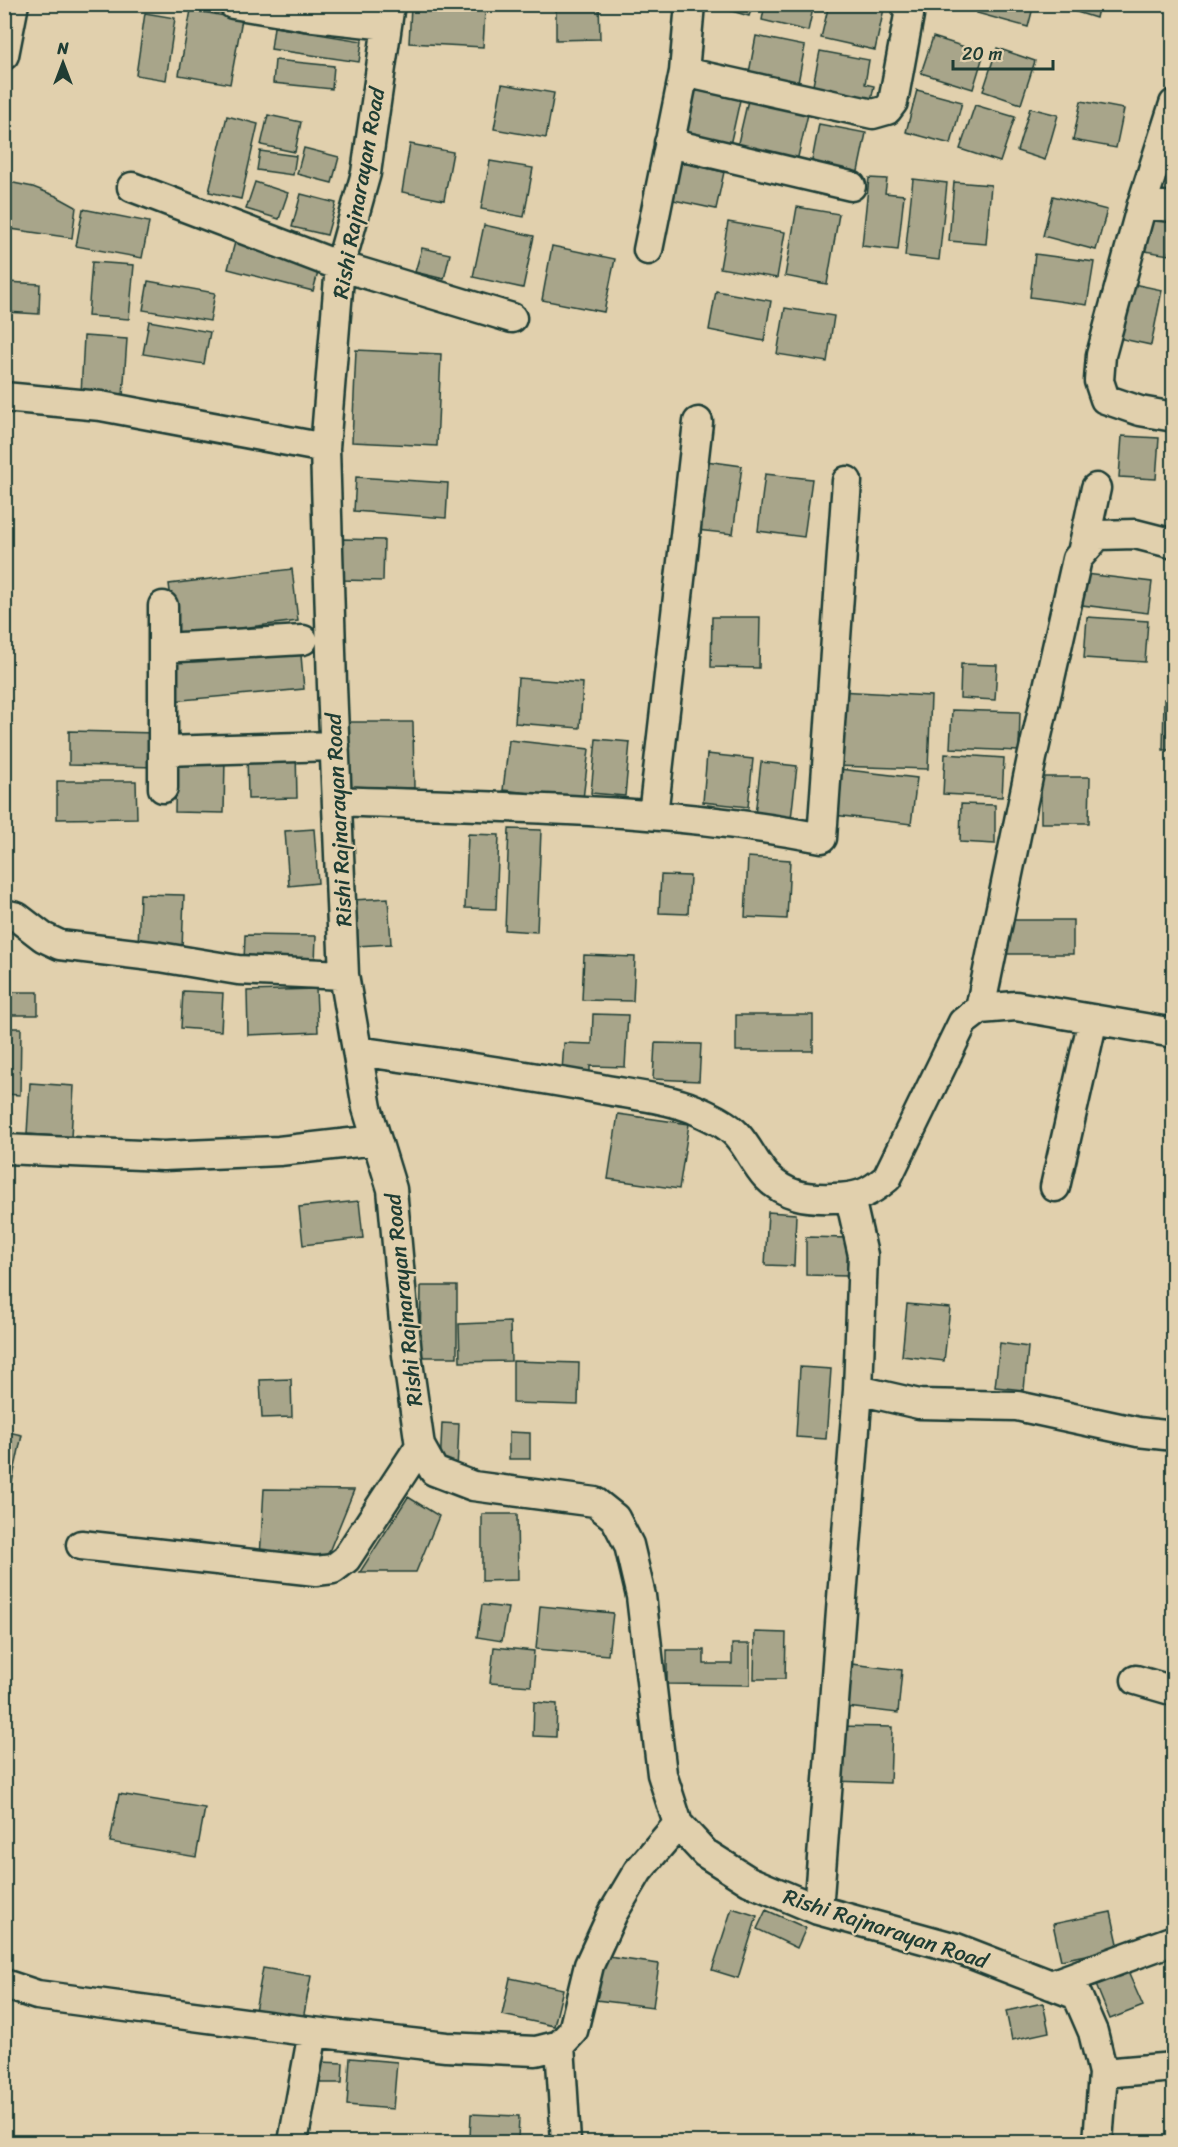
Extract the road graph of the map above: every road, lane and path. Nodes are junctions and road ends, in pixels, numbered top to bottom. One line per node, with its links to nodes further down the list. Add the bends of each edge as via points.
1 (14, 4): 6 (street)
2 (233, 4): 5 (street, via 305,16)
3 (690, 4): 7 (street)
4 (906, 4): 7 (street, via 909,15 893,102 887,110 873,114)
5 (389, 14): 15 (street, Rishi Rajnarayan Road, via 366,173)
6 (4, 55)
7 (684, 72): 9 (street)
8 (1173, 104): 12 (street)
9 (669, 144): 10 (street); 14 (street)
10 (851, 186)
11 (132, 187): 15 (street)
12 (1142, 204): 13 (street); 18 (street, via 1101,355 1099,381 1105,399)
13 (1173, 207)
14 (648, 250)
15 (340, 266): 16 (street); 20 (street, Rishi Rajnarayan Road)
16 (512, 318)
17 (4, 397): 20 (street, via 101,406)
18 (1173, 417)
19 (698, 422): 32 (street)
20 (326, 448): 28 (street, Rishi Rajnarayan Road)
21 (847, 481): 32 (street, via 822,838)
22 (1096, 488): 24 (street)
23 (1173, 544): 24 (street, via 1135,534 1098,535)
24 (1082, 553): 35 (street, via 1077,559 1044,703)
25 (164, 606): 27 (street)
26 (303, 640): 27 (street)
27 (164, 648): 29 (street)
28 (335, 746): 29 (street); 31 (street, Rishi Rajnarayan Road)
29 (164, 751): 30 (street)
30 (164, 788)
31 (338, 801): 32 (street); 34 (street, Rishi Rajnarayan Road)
32 (653, 815)
33 (4, 914): 34 (street, via 17,917 60,945 237,970)
34 (344, 975): 38 (street, Rishi Rajnarayan Road)
35 (980, 1009): 36 (street, via 1016,1006); 42 (street, via 963,1022 887,1178 871,1192)
36 (1093, 1019): 37 (street); 41 (street)
37 (1173, 1033)
38 (357, 1051): 39 (street, Rishi Rajnarayan Road); 42 (street, via 524,1075 692,1108 736,1134 766,1176 784,1191 807,1198)
39 (376, 1140): 40 (street, via 279,1151 163,1156); 45 (street, Rishi Rajnarayan Road, via 392,1190 407,1355)
40 (4, 1149)
41 (1055, 1187)
42 (850, 1198): 43 (street, via 862,1255)
43 (858, 1390): 44 (street, via 919,1404 1017,1406); 50 (street)
44 (1173, 1436)
45 (420, 1446): 46 (street, via 346,1559 333,1569 316,1571); 49 (street, Rishi Rajnarayan Road, via 434,1471 473,1486 594,1502 615,1518 630,1545 641,1596 662,1774)
46 (81, 1545)
47 (1136, 1680): 48 (street)
48 (1173, 1691)
49 (678, 1824): 50 (street, Rishi Rajnarayan Road, via 705,1852 749,1881); 55 (street, via 638,1871 613,1913 589,1965 573,2031)
50 (818, 1910): 53 (street, Rishi Rajnarayan Road, via 956,1948)
51 (1173, 1940): 53 (street)
52 (4, 1984): 54 (street, via 37,1995)
53 (1051, 1985): 57 (street, Rishi Rajnarayan Road, via 1077,1995 1093,2032)
54 (313, 2032): 55 (street, via 501,2051 536,2051); 58 (street)
55 (560, 2044): 59 (street)
56 (1173, 2067): 57 (street)
57 (1103, 2073): 60 (street, Rishi Rajnarayan Road)
58 (293, 2142)
59 (566, 2142)
60 (1098, 2142)

